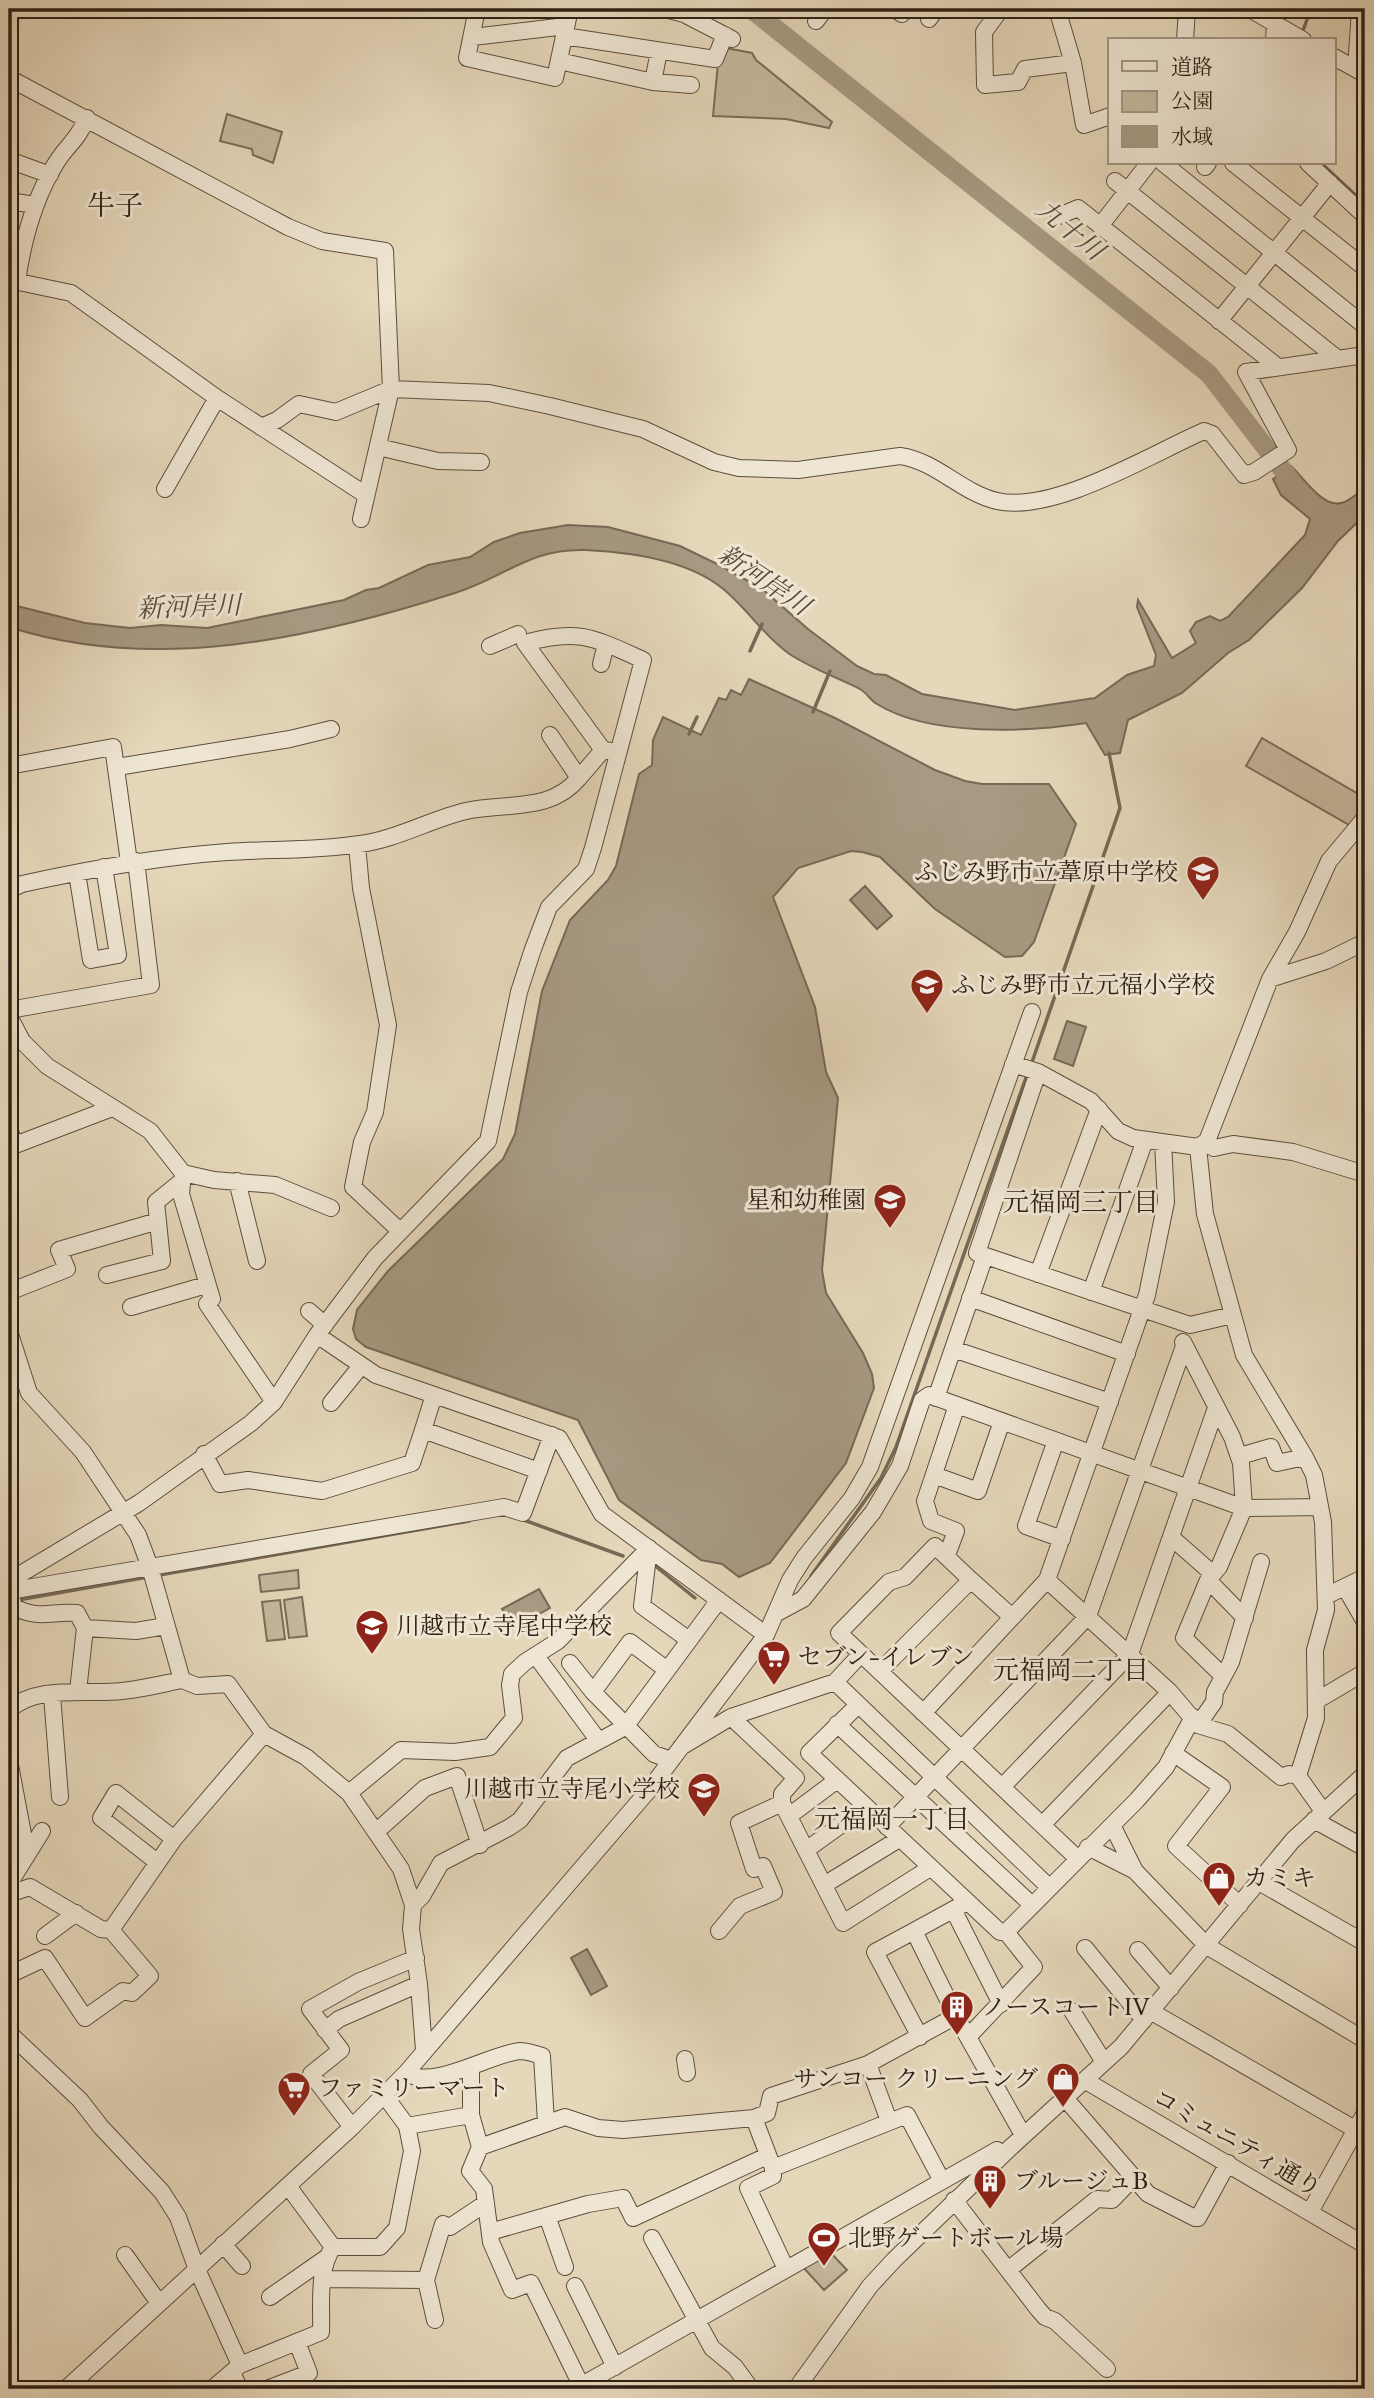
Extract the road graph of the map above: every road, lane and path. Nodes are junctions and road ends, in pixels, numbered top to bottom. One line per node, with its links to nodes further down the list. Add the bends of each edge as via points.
1 (424, 9): 2 (street)
2 (432, 9)
3 (477, 9): 15 (street)
4 (570, 9): 14 (street)
5 (664, 9): 19 (street, via 729,37 715,59)
6 (894, 9): 7 (street, via 902,15)
7 (906, 9)
8 (1001, 9): 22 (street, via 984,32 985,85 1018,82 1025,69)
9 (1057, 9): 22 (street)
10 (1187, 9): 16 (street)
11 (1250, 9): 13 (street)
12 (1360, 9): 23 (street)
13 (1275, 16): 17 (street); 18 (street)
14 (565, 31): 15 (street); 19 (street); 21 (street)
15 (473, 37): 21 (street, via 467,58 555,78)
16 (1185, 38)
17 (1274, 38)
18 (1301, 38)
19 (659, 51): 25 (street)
20 (1336, 58): 23 (street)
21 (559, 61): 25 (street)
22 (1073, 63): 27 (street, via 1084,125)
23 (1360, 72)
24 (9, 78): 28 (street)
25 (653, 82): 26 (street)
26 (691, 85)
27 (1108, 117)
28 (87, 118): 34 (street, via 77,141); 52 (street, via 288,227 322,241 385,251)
29 (9, 160): 34 (street)
30 (1148, 164): 36 (street)
31 (1164, 164): 43 (street)
32 (1234, 164): 41 (street)
33 (1309, 164): 35 (street)
34 (50, 175): 38 (street)
35 (1330, 183): 40 (street); 41 (street)
36 (1121, 185): 42 (street); 46 (street)
37 (9, 201): 38 (street)
38 (35, 205): 45 (street)
39 (1059, 216): 42 (street, via 1078,208)
40 (1365, 216)
41 (1303, 218): 43 (street); 44 (street)
42 (1100, 226): 47 (street)
43 (1275, 252): 46 (street); 48 (street)
44 (1365, 268)
45 (13, 281): 53 (street, via 71,293)
46 (1247, 287): 47 (street); 50 (street)
47 (1220, 321): 51 (street)
48 (1365, 326)
49 (1365, 355): 50 (street)
50 (1338, 359): 51 (street)
51 (1278, 367): 52 (street, via 1246,372 1288,450 1264,465 1244,475 1212,434 1204,431 1086,486 1013,503 982,496 916,458 878,457 798,470 739,468 714,462 643,429 550,406 489,393)
52 (391, 389): 54 (street, via 336,412 299,404); 55 (street)
53 (217, 398): 54 (street); 57 (street)
54 (261, 427): 58 (street)
55 (378, 447): 56 (street, via 438,461); 58 (street)
56 (481, 462)
57 (165, 489)
58 (366, 495): 59 (street)
59 (361, 519)
60 (518, 632): 61 (street, via 571,634); 62 (street); 66 (street)
61 (606, 644): 63 (street); 66 (street, via 643,660)
62 (490, 646)
63 (601, 664)
64 (331, 729): 68 (street)
65 (550, 735): 69 (street)
66 (611, 751): 69 (street); 94 (street, via 586,869 549,907 531,953 488,1141)
67 (9, 766): 68 (street, via 113,747)
68 (117, 767): 72 (street)
69 (579, 778): 71 (street, via 567,792 551,800 468,811 388,839)
70 (1365, 818): 77 (street, via 1329,861)
71 (356, 845): 72 (street); 94 (street, via 360,888 388,1025 375,1112 362,1142 353,1187)
72 (132, 862): 73 (street); 78 (street, via 151,985)
73 (104, 866): 74 (street); 74 (street, via 118,955 91,960)
74 (76, 873): 75 (street)
75 (9, 890)
76 (1365, 942): 77 (street, via 1326,961)
77 (1270, 979): 88 (street)
78 (9, 1010)
79 (1032, 1012): 81 (street)
80 (9, 1016): 83 (street, via 22,1041 47,1066)
81 (1013, 1064): 82 (street); 150 (street, via 870,1468 804,1558)
82 (1038, 1072): 84 (street); 95 (street, via 978,1243 977,1253)
83 (112, 1108): 85 (street, via 15,1145); 90 (street, via 150,1131)
84 (1100, 1109): 86 (street, via 1118,1131); 97 (street)
85 (9, 1129)
86 (1144, 1140): 87 (street); 101 (street)
87 (1163, 1142): 88 (street); 104 (street, via 1166,1202)
88 (1201, 1145): 89 (street, via 1293,1152); 106 (street, via 1205,1214)
89 (1365, 1174)
90 (183, 1177): 91 (street); 93 (street, via 156,1202); 99 (street, via 181,1194)
91 (237, 1181): 92 (street, via 275,1185); 96 (street)
92 (331, 1208)
93 (158, 1221): 98 (street, via 162,1261); 100 (street, via 60,1250 66,1269)
94 (400, 1231): 108 (street)
95 (985, 1256): 97 (street); 102 (street)
96 (257, 1261)
97 (1038, 1274): 101 (street)
98 (107, 1275)
99 (206, 1285): 103 (street); 116 (street, via 212,1299 207,1304)
100 (9, 1292)
101 (1091, 1292): 104 (street)
102 (970, 1298): 111 (street); 112 (street)
103 (131, 1307)
104 (1143, 1309): 107 (street); 112 (street)
105 (309, 1311): 108 (street)
106 (1233, 1315): 107 (street, via 1190,1325); 128 (street, via 1244,1355)
107 (1181, 1322): 110 (street)
108 (321, 1330): 113 (street); 116 (street)
109 (9, 1331): 135 (street, via 29,1393 83,1452)
110 (1184, 1346): 120 (street); 130 (street)
111 (953, 1349): 115 (street); 117 (street)
112 (1127, 1354): 117 (street)
113 (361, 1366): 114 (street); 118 (street)
114 (434, 1395): 122 (street); 123 (street)
115 (936, 1398): 119 (street); 150 (street, via 929,1395 922,1400 900,1466 873,1512 803,1599)
116 (274, 1402): 125 (street)
117 (1110, 1402): 126 (street)
118 (331, 1403)
119 (956, 1408): 121 (street); 131 (street)
120 (1216, 1408): 127 (street); 132 (street)
121 (1001, 1424): 124 (street); 131 (street, via 978,1491)
122 (423, 1430): 125 (street, via 412,1464 322,1491 248,1480 220,1484); 129 (street)
123 (552, 1435): 129 (street); 138 (street, via 559,1438 602,1514)
124 (1055, 1443): 126 (street); 137 (street, via 1026,1526)
125 (204, 1454): 135 (street)
126 (1093, 1456): 130 (street); 137 (street)
127 (1240, 1456): 128 (street, via 1271,1447 1277,1463); 134 (street)
128 (1306, 1457): 133 (street)
129 (539, 1471): 141 (street, via 523,1513 504,1507)
130 (1140, 1472): 132 (street); 151 (street)
131 (934, 1475): 139 (street, via 925,1501 931,1521 963,1534)
132 (1188, 1489): 134 (street); 136 (street)
133 (1320, 1507): 134 (street); 148 (street)
134 (1244, 1508): 142 (street, via 1219,1567)
135 (123, 1513): 141 (street, via 138,1535); 146 (street)
136 (1171, 1537): 142 (street); 160 (street)
137 (1062, 1539): 145 (street)
138 (649, 1549): 149 (street); 158 (street, via 642,1606); 161 (street, via 558,1641)
139 (947, 1555): 144 (street); 159 (street, via 935,1546 905,1577 889,1582 839,1633)
140 (1261, 1562): 153 (street)
141 (150, 1567): 146 (street); 155 (street)
142 (1210, 1577): 153 (street); 166 (street, via 1184,1638)
143 (1365, 1577): 147 (street)
144 (971, 1580): 152 (street); 164 (street)
145 (1047, 1580): 151 (street); 152 (street)
146 (9, 1588): 156 (street, via 14,1606 21,1611 40,1616 77,1613)
147 (1346, 1589): 148 (street); 154 (street)
148 (1326, 1596): 173 (street, via 1325,1624 1315,1650)
149 (719, 1600): 157 (street); 158 (street)
150 (775, 1614): 157 (street)
151 (1088, 1616): 160 (street); 183 (street)
152 (1012, 1617): 176 (street)
153 (1245, 1618): 166 (street)
154 (1365, 1622)
155 (166, 1626): 156 (street, via 136,1631); 167 (street)
156 (85, 1628): 169 (street)
157 (766, 1635): 185 (street)
158 (689, 1640): 163 (street)
159 (861, 1654): 164 (street); 168 (street)
160 (1130, 1654): 171 (street); 191 (street)
161 (536, 1656): 182 (street); 192 (street, via 512,1674 514,1718 491,1746 455,1752 401,1750)
162 (570, 1663): 170 (street)
163 (667, 1670): 170 (street, via 630,1642); 180 (street)
164 (880, 1671): 176 (street)
165 (1365, 1672): 173 (street)
166 (1223, 1676): 178 (street, via 1214,1702)
167 (182, 1680): 169 (street, via 121,1691); 181 (street, via 197,1686 228,1684)
168 (835, 1682): 174 (street); 177 (street)
169 (78, 1691): 172 (street)
170 (593, 1692): 180 (street)
171 (1170, 1692): 178 (street); 198 (street)
172 (52, 1695): 175 (street, via 29,1699); 194 (street)
173 (1316, 1701): 188 (street, via 1316,1718)
174 (856, 1706): 179 (street); 189 (street)
175 (9, 1710)
176 (923, 1713): 183 (street)
177 (731, 1717): 185 (street); 196 (street, via 796,1777 782,1794)
178 (1195, 1721): 184 (street); 188 (street, via 1228,1734 1280,1777)
179 (837, 1724): 190 (street, via 809,1753); 193 (street)
180 (625, 1727): 182 (street); 185 (street, via 654,1754)
181 (264, 1734): 192 (street, via 306,1758); 203 (street)
182 (598, 1740): 205 (street, via 567,1758 520,1820)
183 (961, 1748): 189 (street); 191 (street)
184 (1173, 1753): 199 (street); 219 (street, via 1222,1787 1176,1846)
185 (675, 1754): 244 (street)
186 (9, 1760): 209 (street)
187 (1365, 1774): 197 (street)
188 (1298, 1776): 197 (street)
189 (933, 1777): 193 (street); 217 (street)
190 (837, 1780): 195 (street); 196 (street)
191 (1003, 1786): 198 (street)
192 (349, 1793): 202 (street)
193 (915, 1796): 200 (street); 217 (street)
194 (60, 1797)
195 (866, 1807): 200 (street); 207 (street)
196 (785, 1810): 207 (street); 223 (street, via 739,1823 754,1869 763,1866 774,1892 740,1906)
197 (1319, 1815): 206 (street); 213 (street)
198 (1044, 1825): 208 (street)
199 (1112, 1825): 208 (street); 212 (street)
200 (887, 1827): 204 (street)
201 (42, 1831): 209 (street)
202 (376, 1831): 205 (street, via 425,1788 457,1776); 218 (street, via 401,1870)
203 (174, 1839): 210 (street); 210 (street, via 116,1793 100,1818)
204 (900, 1839): 211 (street); 215 (street)
205 (480, 1845): 218 (street, via 441,1863)
206 (1365, 1848)
207 (806, 1850): 215 (street)
208 (1083, 1853): 212 (street); 217 (street)
209 (27, 1855): 214 (street)
210 (157, 1862): 222 (street)
211 (930, 1868): 215 (street, via 843,1923); 220 (street)
212 (1135, 1871): 228 (street)
213 (1259, 1882): 219 (street); 227 (street)
214 (9, 1884)
215 (824, 1885)
216 (9, 1894): 221 (street, via 30,1886)
217 (1040, 1895): 225 (street)
218 (413, 1905): 231 (street)
219 (1240, 1905): 228 (street)
220 (961, 1906): 224 (street); 225 (street); 235 (street)
221 (76, 1913): 222 (street); 226 (street)
222 (111, 1930): 232 (street, via 150,1976 132,1993 123,1990 85,2018 45,1958)
223 (719, 1931)
224 (914, 1931): 237 (street); 242 (street, via 876,1952)
225 (1006, 1932): 235 (street, via 1034,1967)
226 (45, 1936)
227 (1365, 1943)
228 (1207, 1947): 234 (street); 243 (street)
229 (1084, 1948): 238 (street)
230 (1138, 1950): 234 (street)
231 (416, 1958): 233 (street); 239 (street, via 358,1982 310,2010)
232 (9, 1975)
233 (419, 1984): 239 (street, via 339,2019); 244 (street)
234 (1171, 1988): 238 (street)
235 (1001, 2004): 241 (street)
236 (1072, 2011): 245 (street)
237 (956, 2016): 241 (street); 242 (street)
238 (1148, 2016): 245 (street); 259 (street)
239 (325, 2030): 258 (street, via 341,2050 311,2074)
240 (9, 2033): 278 (street, via 80,2100 162,2192 178,2217)
241 (968, 2037): 260 (street)
242 (920, 2038): 246 (street)
243 (1365, 2040)
244 (424, 2049): 248 (street)
245 (1104, 2062): 249 (street)
246 (868, 2064): 254 (street, via 771,2096 767,2113); 255 (street)
247 (471, 2067): 248 (street, via 447,2074 413,2077); 253 (street); 256 (street, via 522,2051 542,2056)
248 (406, 2073): 250 (street)
249 (1086, 2081): 251 (street); 263 (street, コミュニティ通り)
250 (385, 2096): 257 (street); 258 (street)
251 (1064, 2097): 260 (street); 264 (street)
252 (1365, 2113): 259 (street)
253 (471, 2115): 257 (street); 261 (street)
254 (754, 2118): 256 (street, via 624,2130 598,2128 572,2117); 262 (street)
255 (889, 2121): 262 (street); 265 (street, via 908,2115)
256 (545, 2123): 261 (street)
257 (407, 2126): 275 (street, via 412,2151 397,2228 376,2249)
258 (352, 2127): 266 (street)
259 (1360, 2132): 269 (street)
260 (1023, 2135): 265 (street); 267 (street)
261 (480, 2147): 268 (street, via 470,2172 484,2189)
262 (770, 2162): 271 (street); 280 (street, via 773,2176 748,2188)
263 (1228, 2164): 264 (street, via 1198,2218 1148,2194); 269 (street, コミュニティ通り)
264 (1134, 2177): 281 (street, via 1112,2200 1097,2199)
265 (942, 2181): 280 (street)
266 (288, 2186): 273 (street); 275 (street)
267 (954, 2200): 281 (street); 299 (street, via 870,2286)
268 (486, 2203): 272 (street); 283 (street, via 450,2227 443,2224)
269 (1310, 2212): 274 (street, コミュニティ通り)
270 (547, 2216): 271 (street, via 624,2198); 272 (street); 279 (street)
271 (633, 2218): 288 (street)
272 (490, 2232): 293 (street, via 512,2290 531,2283)
273 (223, 2245): 277 (street); 278 (street)
274 (1365, 2245)
275 (329, 2253): 282 (street); 285 (street)
276 (124, 2255): 286 (street)
277 (242, 2266)
278 (196, 2267): 286 (street); 291 (street)
279 (565, 2267)
280 (786, 2269): 288 (street)
281 (1008, 2270): 292 (street, via 1045,2317)
282 (322, 2279): 283 (street); 289 (street, via 320,2332)
283 (426, 2280): 287 (street)
284 (575, 2286): 290 (street)
285 (270, 2297)
286 (159, 2303): 294 (street)
287 (435, 2320)
288 (696, 2323): 290 (street); 298 (street, via 712,2348 735,2367)
289 (297, 2342): 291 (street); 297 (street, via 309,2373)
290 (615, 2367): 293 (street)
291 (236, 2369): 295 (street); 296 (street)
292 (1107, 2369)
293 (578, 2387)
294 (66, 2389)
295 (212, 2389)
296 (240, 2389)
297 (267, 2389)
298 (751, 2389)
299 (796, 2389)

